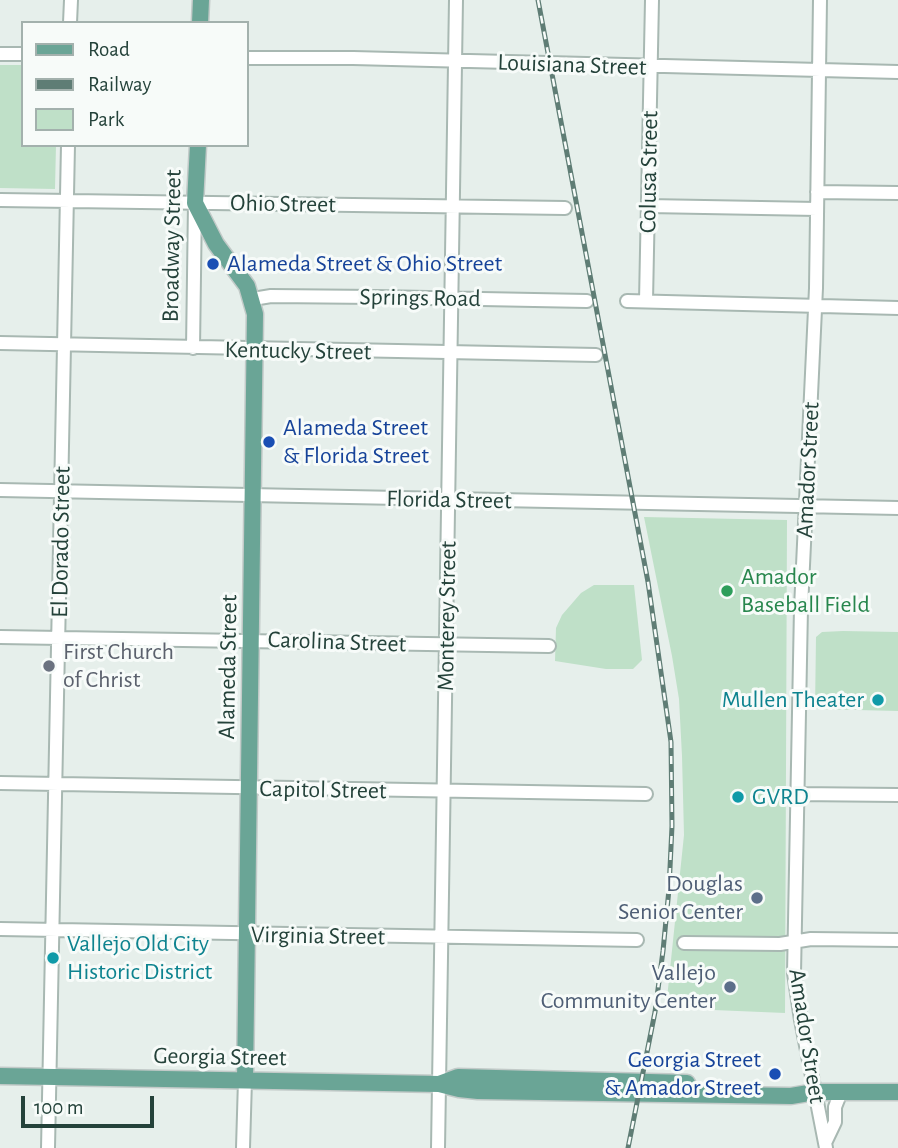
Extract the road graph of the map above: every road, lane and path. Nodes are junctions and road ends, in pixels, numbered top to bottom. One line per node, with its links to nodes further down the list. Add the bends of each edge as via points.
1 (71, 0): 6 (street)
2 (201, 0): 7 (main road)
3 (456, 0): 11 (street, Monterey Street)
4 (652, 0): 12 (street, Colusa Street)
5 (820, 0): 13 (street, Amador Street)
6 (70, 21)
7 (201, 21)
8 (0, 54): 9 (street)
9 (21, 54)
10 (248, 58): 11 (street, Louisiana Street)
11 (457, 61): 12 (street, Louisiana Street); 22 (street, Monterey Street)
12 (651, 67): 13 (street, Louisiana Street); 23 (street, Colusa Street)
13 (818, 71): 14 (street, Louisiana Street); 17 (street, Amador Street)
14 (898, 72)
15 (68, 147): 20 (street, El Dorado Street)
16 (198, 147): 21 (main road, Broadway Street)
17 (817, 192): 18 (street); 25 (street, Amador Street)
18 (898, 193)
19 (0, 200): 20 (street, Ohio Street)
20 (67, 201): 21 (street, Ohio Street); 34 (street, El Dorado Street)
21 (195, 203): 22 (street, Ohio Street); 27 (main road, Alameda Street); 35 (street, Broadway Street)
22 (453, 206): 24 (street, Ohio Street); 26 (street, Monterey Street)
23 (648, 206): 25 (street); 30 (street, Colusa Street)
24 (565, 208)
25 (817, 209): 31 (street, Amador Street)
26 (453, 298): 27 (street, Springs Road); 28 (street, Springs Road); 37 (street, Monterey Street)
27 (253, 299): 36 (main road, Alameda Street)
28 (587, 301)
29 (627, 301): 30 (street)
30 (646, 302): 31 (street)
31 (816, 306): 32 (street); 43 (street, Amador Street)
32 (898, 308)
33 (0, 343): 34 (street, Kentucky Street)
34 (64, 344): 35 (street, Kentucky Street); 40 (street, El Dorado Street)
35 (193, 348): 36 (street, Kentucky Street)
36 (255, 350): 37 (street, Kentucky Street); 41 (main road, Alameda Street)
37 (452, 354): 38 (street, Kentucky Street); 42 (street, Monterey Street)
38 (596, 355)
39 (0, 490): 40 (street, Florida Street)
40 (61, 491): 41 (street, Florida Street); 46 (street, El Dorado Street)
41 (253, 496): 42 (street, Florida Street); 47 (main road, Alameda Street)
42 (449, 499): 43 (street, Florida Street); 48 (street, Monterey Street)
43 (806, 506): 44 (street, Florida Street); 55 (street, Amador Street)
44 (898, 508)
45 (0, 637): 46 (street, Carolina Street)
46 (59, 638): 47 (street, Carolina Street); 51 (street, El Dorado Street)
47 (251, 640): 48 (street, Carolina Street); 52 (main road, Alameda Street)
48 (447, 645): 49 (street, Carolina Street); 53 (street, Monterey Street)
49 (549, 646)
50 (0, 783): 51 (street, Capitol Street)
51 (56, 784): 52 (street, Capitol Street); 58 (street, El Dorado Street)
52 (248, 789): 53 (street, Capitol Street); 59 (main road, Alameda Street)
53 (445, 792): 54 (street, Capitol Street); 60 (street, Monterey Street)
54 (646, 794)
55 (796, 794): 56 (street); 63 (street, Amador Street)
56 (898, 795)
57 (0, 929): 58 (street, Virginia Street)
58 (53, 930): 59 (street, Virginia Street); 66 (street, El Dorado Street)
59 (246, 934): 60 (street, Virginia Street); 67 (main road, Alameda Street)
60 (442, 938): 61 (street, Virginia Street); 68 (street, Monterey Street)
61 (637, 940)
62 (898, 940): 63 (street)
63 (795, 942): 64 (street); 69 (street, Amador Street, via 797,998)
64 (684, 943)
65 (0, 1076): 66 (main road, Georgia Street)
66 (51, 1077): 67 (main road, Georgia Street); 73 (street, El Dorado Street)
67 (245, 1080): 68 (main road, Georgia Street); 74 (street, Alameda Street)
68 (439, 1084): 69 (main road, Georgia Street, via 478,1091 791,1096); 75 (street, Monterey Street)
69 (815, 1092): 70 (main road, Georgia Street); 72 (street, Amador Street)
70 (841, 1092): 71 (main road, Georgia Street); 72 (street)
71 (898, 1093)
72 (825, 1146)
73 (48, 1148)
74 (243, 1148)
75 (438, 1148)

